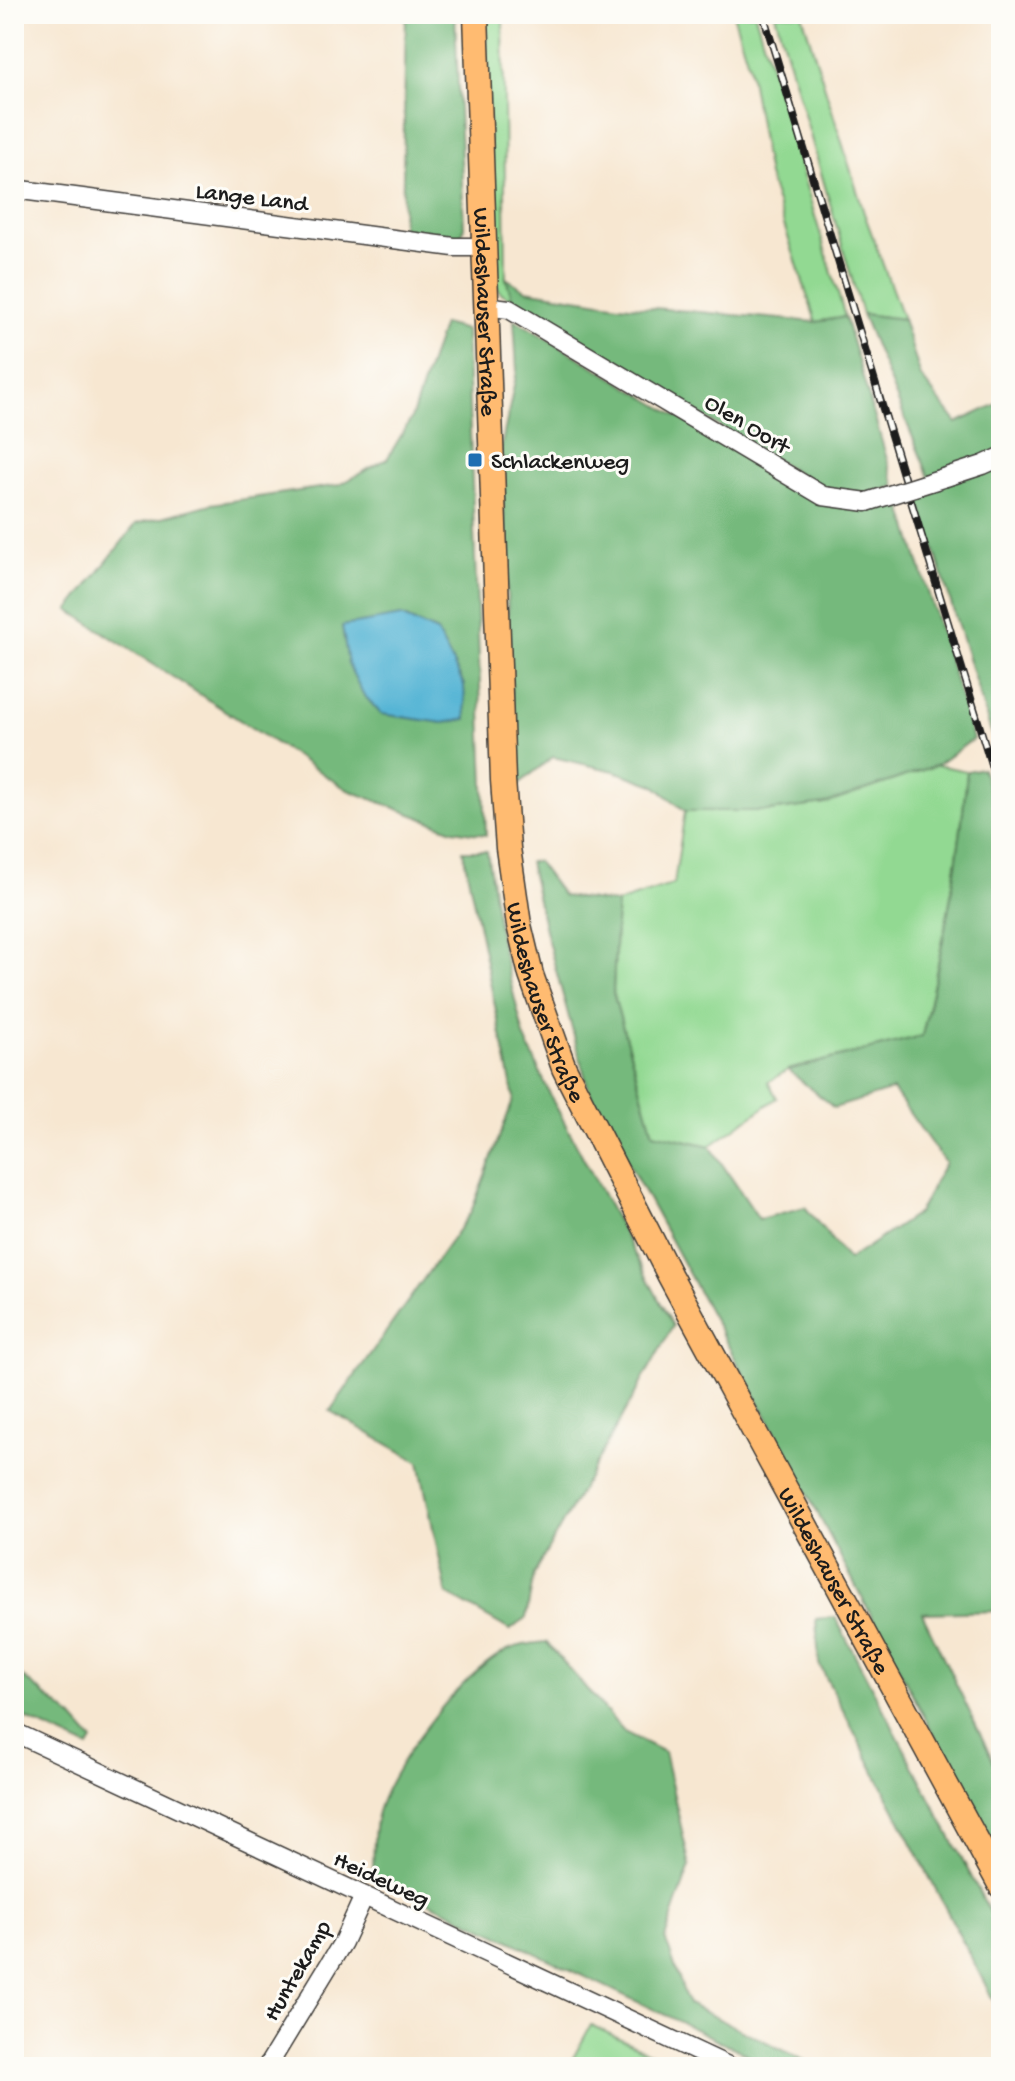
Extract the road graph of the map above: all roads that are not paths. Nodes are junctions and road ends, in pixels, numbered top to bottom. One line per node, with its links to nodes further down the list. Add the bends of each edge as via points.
1 (476, 14): 3 (main road, Wildeshauser Straße)
2 (14, 189): 3 (street, Lange Land)
3 (484, 247): 4 (main road, Wildeshauser Straße)
4 (485, 306): 5 (street, Olen Oort, bridge, via 509,309 823,496 867,502); 7 (main road, Wildeshauser Straße, via 508,848 531,975 569,1078 656,1248)
5 (1001, 457)
6 (14, 1732): 8 (street, Heideweg)
7 (1001, 1886)
8 (364, 1896): 9 (street, Huntekamp, via 343,1942); 10 (street, Heideweg)
9 (267, 2067)
10 (730, 2067)

